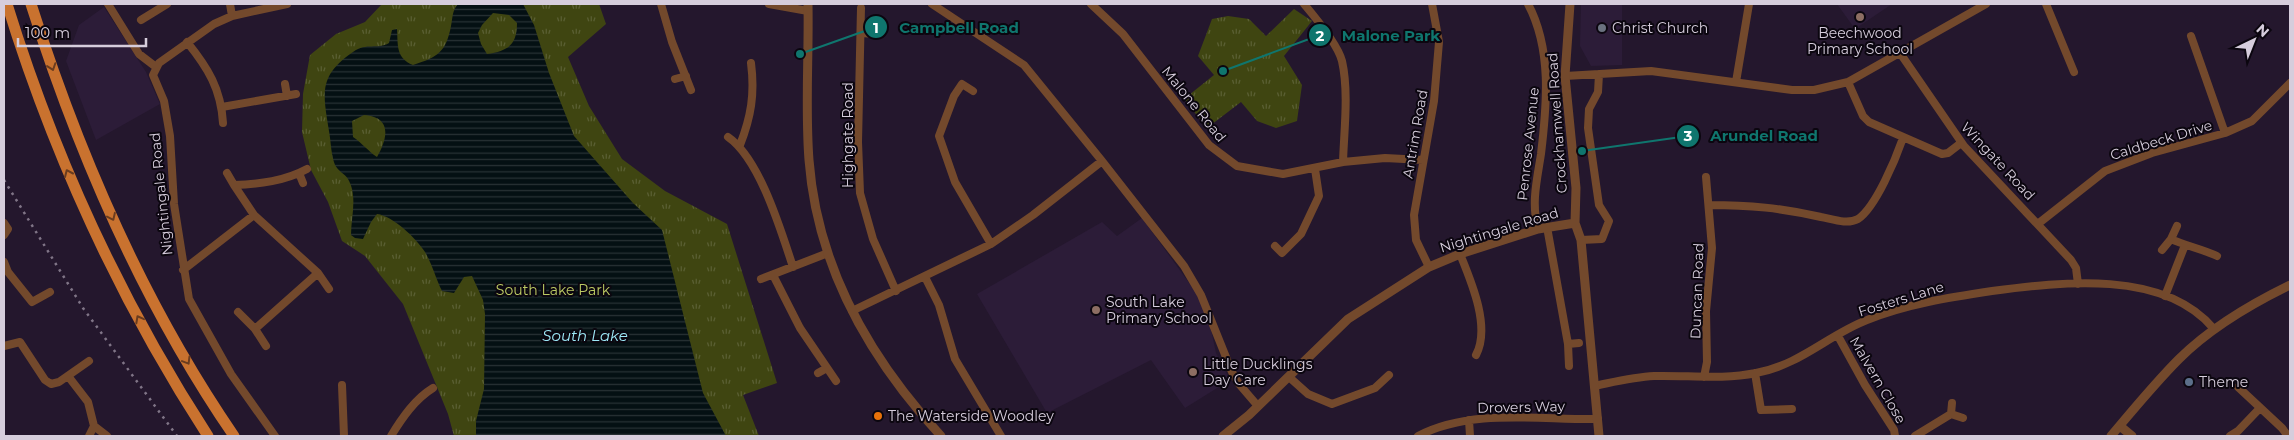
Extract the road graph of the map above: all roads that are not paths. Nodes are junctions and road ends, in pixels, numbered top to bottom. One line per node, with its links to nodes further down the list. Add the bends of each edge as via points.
1 (7, 4): 139 (main road, one-way to 1, via 144,330 95,232 41,106)
2 (31, 4): 140 (main road, one-way to 140, via 67,111 112,218 180,349)
3 (108, 4): 29 (street, via 140,54)
4 (167, 4): 18 (street)
5 (230, 4): 21 (street)
6 (287, 4): 21 (street)
7 (661, 4): 32 (street)
8 (769, 4): 19 (street)
9 (932, 4): 53 (street, via 1024,65)
10 (1091, 4): 55 (street, Malone Road, via 1123,34 1215,151 1237,166 1283,174)
11 (1304, 4): 54 (street, via 1342,60 1345,104)
12 (1432, 4): 52 (street, Antrim Road, via 1439,42 1434,101)
13 (1528, 4): 69 (street, Penrose Avenue, via 1537,22 1547,76 1534,198)
14 (1570, 4): 33 (street, Crockhamwell Road)
15 (1749, 4): 36 (street)
16 (1986, 4): 27 (street)
17 (2046, 4): 30 (street)
18 (156, 7): 22 (street)
19 (808, 8): 78 (street, via 809,162)
20 (861, 8): 23 (street, Highgate Road)
21 (232, 16): 26 (street)
22 (141, 20)
23 (862, 33): 24 (street); 93 (street, Highgate Road, via 858,142 860,193 873,239)
24 (874, 34)
25 (2191, 36): 47 (street)
26 (187, 42): 29 (street); 45 (street, via 207,67)
27 (1900, 53): 37 (street); 50 (street, Wingate Road)
28 (751, 63): 51 (street, via 754,81 750,120)
29 (156, 68): 85 (street, Nightingale Road, via 153,75 164,101 170,136 174,204)
30 (2074, 72)
31 (1599, 74): 33 (street); 36 (street, via 1651,71); 72 (street, via 1598,92 1589,109 1588,128 1599,204 1609,222 1602,239)
32 (686, 76): 34 (street); 41 (street)
33 (1566, 76): 65 (street, Crockhamwell Road, via 1576,188)
34 (675, 79)
35 (955, 79): 40 (street)
36 (1736, 82): 37 (street, via 1792,90 1814,90)
37 (1848, 82): 49 (street, via 1863,116)
38 (2290, 83): 47 (street, Caldbeck Drive, via 2252,121)
39 (285, 84): 44 (street)
40 (962, 84): 42 (street); 73 (street, via 939,136 955,182)
41 (690, 90)
42 (973, 91)
43 (296, 94): 44 (street)
44 (287, 96): 45 (street)
45 (222, 107): 46 (street)
46 (223, 123)
47 (2225, 133): 66 (street, Caldbeck Drive, via 2152,153 2105,171)
48 (728, 137): 51 (street)
49 (1903, 138): 50 (street, via 1942,154); 62 (street, via 1884,183 1858,219 1842,222 1771,206)
50 (1961, 143): 66 (street, Wingate Road)
51 (740, 145): 83 (street, via 766,195)
52 (1422, 160): 54 (street, Malone Road, via 1385,158); 84 (street, Antrim Road, via 1414,215 1416,240)
53 (1102, 161): 73 (street); 125 (street, via 1184,266 1201,295 1232,372)
54 (1343, 162): 55 (street, Malone Road)
55 (1316, 168): 77 (street, via 1319,196 1301,234)
56 (307, 169): 58 (street)
57 (228, 173): 61 (street)
58 (299, 173): 60 (street); 61 (street, via 261,184)
59 (1706, 177): 62 (street, Duncan Road)
60 (303, 183)
61 (234, 185): 63 (street)
62 (1710, 206): 116 (street, Duncan Road, via 1712,248)
63 (254, 215): 85 (street); 86 (street)
64 (4, 223): 70 (street, via 8,229)
65 (1575, 223): 68 (street, Nightingale Road); 72 (street, Crockhamwell Road)
66 (2039, 223): 90 (street, Wingate Road, via 2071,260 2076,268)
67 (2177, 226): 71 (street)
68 (1547, 227): 69 (street, Nightingale Road); 102 (street)
69 (1538, 230): 79 (street, Nightingale Road)
70 (4, 235)
71 (2171, 239): 75 (street); 76 (street)
72 (1581, 240): 120 (street, Crockhamwell Road)
73 (991, 244): 88 (street)
74 (1275, 246): 77 (street)
75 (2185, 246): 80 (street, via 2200,248); 95 (street)
76 (2162, 250)
77 (1282, 253): 81 (street)
78 (828, 254): 83 (street); 97 (street)
79 (1460, 254): 84 (street, Nightingale Road); 105 (street, via 1478,299)
80 (2217, 256)
81 (1288, 260)
82 (4, 262): 94 (street, via 32,302)
83 (792, 267): 87 (street)
84 (1428, 267): 115 (street, Nightingale Road, via 1348,319)
85 (183, 270): 141 (street, Nightingale Road, via 189,298 231,374)
86 (318, 273): 92 (street); 98 (street)
87 (773, 275): 89 (street); 110 (street, via 800,328)
88 (925, 277): 93 (street); 145 (street, via 939,306 954,359)
89 (761, 279)
90 (2078, 284): 95 (street, Fosters Lane, via 2125,286); 100 (street, Fosters Lane, via 2041,285 1947,298 1867,320)
91 (2290, 285): 99 (street)
92 (329, 289)
93 (896, 291): 97 (street)
94 (50, 292)
95 (2165, 296): 99 (street, Fosters Lane, via 2198,314)
96 (238, 312): 98 (street)
97 (852, 312): 144 (street, via 888,373)
98 (254, 329): 104 (street)
99 (2214, 329): 135 (street, via 2180,358)
100 (1838, 336): 113 (street, Fosters Lane, via 1788,364); 150 (street, Malvern Close)
101 (1580, 343): 102 (street)
102 (1568, 344): 109 (street)
103 (4, 346): 114 (street, via 20,342 50,384)
104 (266, 346)
105 (1481, 346): 106 (street); 107 (street)
106 (1489, 352)
107 (1476, 355)
108 (89, 360): 114 (street)
109 (1569, 366)
110 (827, 368): 111 (street); 117 (street)
111 (818, 373)
112 (1378, 373): 115 (street, via 1386,377 1375,388 1332,404 1308,394)
113 (1755, 373): 116 (street, Fosters Lane); 128 (street)
114 (68, 376): 134 (street, via 88,402)
115 (1289, 377): 125 (street, Nightingale Road)
116 (1704, 377): 120 (street, Fosters Lane, via 1654,376)
117 (836, 381)
118 (342, 385): 142 (street)
119 (420, 386): 123 (street)
120 (1594, 386): 132 (street, Crockhamwell Road)
121 (2238, 387): 126 (street)
122 (433, 388): 123 (street)
123 (426, 393): 143 (street, via 402,418)
124 (1952, 403): 129 (street)
125 (1257, 405): 146 (street, Nightingale Road)
126 (2260, 408): 136 (street); 155 (street)
127 (1792, 409): 128 (street)
128 (1761, 410): 130 (street)
129 (1950, 414): 131 (street); 151 (street)
130 (1752, 415)
131 (1963, 418)
132 (1598, 419): 133 (street, Drovers Way, via 1515,417); 149 (street, Crockhamwell Road)
133 (1469, 420): 147 (street, Drovers Way, via 1434,428); 148 (street)
134 (94, 426): 137 (street); 138 (street)
135 (2120, 426): 152 (street); 153 (street)
136 (2241, 434): 154 (street)
137 (89, 436)
138 (107, 436)
139 (208, 436)
140 (234, 436)
141 (274, 436)
142 (344, 436)
143 (391, 436)
144 (941, 436)
145 (1001, 436)
146 (1223, 436)
147 (1418, 436)
148 (1470, 436)
149 (1599, 436)
150 (1895, 436)
151 (1914, 436)
152 (2111, 436)
153 (2132, 436)
154 (2230, 436)
155 (2288, 436)

